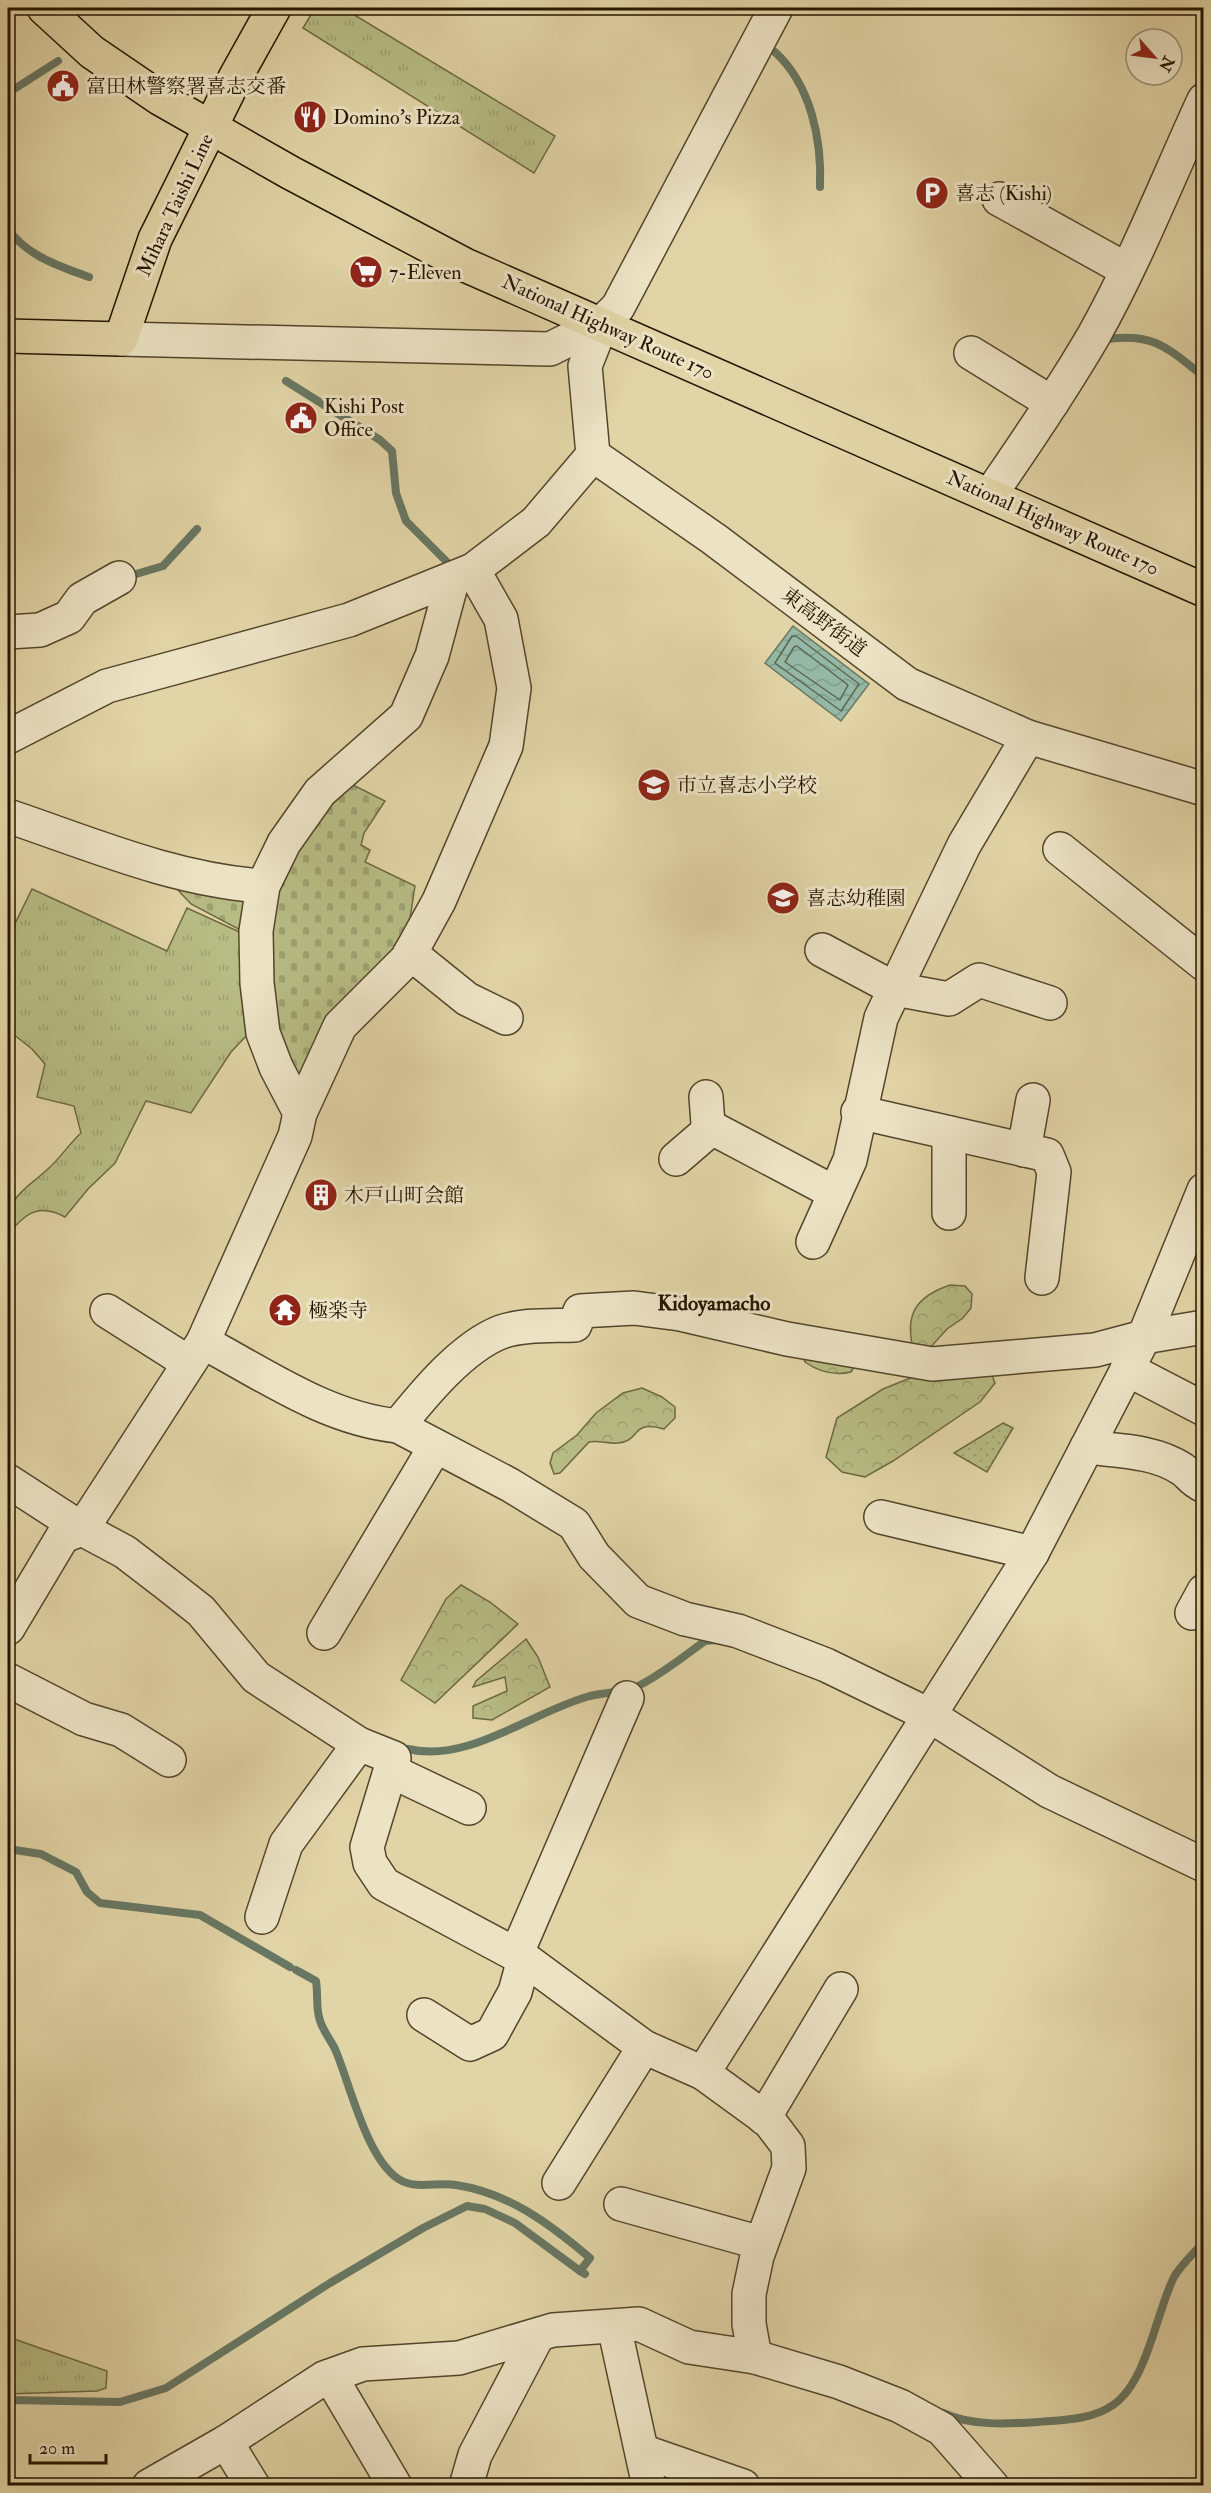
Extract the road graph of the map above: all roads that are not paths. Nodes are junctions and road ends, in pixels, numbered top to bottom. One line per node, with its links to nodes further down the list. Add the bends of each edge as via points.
1 (44, 8): 5 (main road, National Highway Route 170, via 92,52)
2 (274, 8): 5 (main road, Mihara Taishi Line)
3 (777, 8): 8 (street, via 618,307)
4 (1203, 100): 7 (street)
5 (210, 127): 8 (main road, National Highway Route 170, via 465,264); 10 (main road, Mihara Taishi Line, via 155,239)
6 (999, 199): 7 (street)
7 (1127, 270): 12 (street)
8 (602, 323): 10 (street, via 550,349); 13 (street, via 585,366); 14 (main road, National Highway Route 170)
9 (8, 336): 10 (main road)
10 (121, 339)
11 (971, 353): 12 (street)
12 (1052, 403): 14 (street)
13 (594, 454): 15 (street, via 536,522); 20 (street, 東高野街道, via 906,684)
14 (990, 495): 17 (main road, National Highway Route 170)
15 (463, 574): 19 (street, via 349,620 107,686); 24 (street, via 406,716 320,792 284,843); 26 (street, via 501,619 514,688 506,746 439,901)
16 (119, 578): 18 (street, via 82,598 69,617 40,630)
17 (1203, 590)
18 (8, 632)
19 (8, 737)
20 (1028, 737): 21 (street, 東高野街道); 28 (street, via 964,845)
21 (1203, 789)
22 (8, 816): 24 (street, via 147,864 220,883)
23 (1060, 849): 27 (street)
24 (263, 886): 33 (street, via 256,931 263,1033)
25 (822, 950): 28 (street)
26 (410, 953): 30 (street, via 467,999); 33 (street, via 340,1026)
27 (1203, 964)
28 (895, 989): 29 (street, via 949,999 979,980); 32 (street, via 881,1018)
29 (1050, 1003)
30 (506, 1018)
31 (1033, 1100): 35 (street)
32 (858, 1112): 34 (street); 38 (street, via 850,1160)
33 (300, 1113): 46 (street, via 295,1136)
34 (949, 1132): 35 (street); 39 (street)
35 (1024, 1150): 42 (street, via 1047,1155 1054,1172)
36 (676, 1159): 38 (street, via 709,1113)
37 (1203, 1190): 40 (street)
38 (835, 1193): 41 (street)
39 (949, 1213)
40 (1194, 1234): 45 (street)
41 (813, 1242)
42 (1042, 1278)
43 (107, 1311): 46 (street)
44 (1203, 1328): 45 (street)
45 (1144, 1337): 47 (street); 49 (street, via 1095,1350 932,1364 787,1339 680,1314 634,1308 580,1311 575,1325 500,1332 432,1382)
46 (196, 1353): 49 (street, via 371,1424); 55 (street)
47 (1127, 1370): 48 (street); 51 (street)
48 (1203, 1409)
49 (398, 1426): 50 (street)
50 (435, 1447): 58 (street); 61 (street, via 510,1485 574,1524 594,1556 639,1601 685,1619 738,1630 826,1665)
51 (1087, 1447): 53 (street, via 1151,1455 1184,1470 1190,1479); 56 (street)
52 (8, 1481): 55 (street)
53 (1203, 1486)
54 (881, 1517): 56 (street)
55 (82, 1529): 57 (street, via 63,1536); 62 (street, via 125,1552 201,1611 256,1677)
56 (1032, 1553): 61 (street)
57 (8, 1628)
58 (324, 1633)
59 (8, 1680): 63 (street, via 84,1719 121,1730)
60 (627, 1698): 68 (street)
61 (929, 1715): 66 (street, via 1049,1791); 72 (street)
62 (359, 1744): 64 (street, via 394,1758); 67 (street, via 274,1839)
63 (170, 1760)
64 (391, 1771): 65 (street); 68 (street, via 367,1847 370,1863 384,1884)
65 (469, 1808)
66 (1203, 1865)
67 (262, 1917)
68 (520, 1957): 70 (street, via 515,1992 492,2034 471,2044); 71 (street)
69 (841, 1989): 73 (street, via 828,2038)
70 (424, 2015)
71 (644, 2047): 72 (street); 74 (street)
72 (703, 2073): 73 (street)
73 (764, 2118): 76 (street, via 788,2146 789,2168)
74 (559, 2183)
75 (621, 2204): 76 (street)
76 (761, 2243): 79 (street, via 749,2294)
77 (614, 2326): 78 (street, via 554,2330); 79 (street, via 639,2324 689,2347); 82 (street)
78 (538, 2335): 80 (street, via 459,2358 363,2364); 87 (street, via 475,2456)
79 (754, 2357): 83 (street, via 839,2382 900,2406 942,2429)
80 (330, 2376): 81 (street); 86 (street)
81 (226, 2442): 84 (street); 85 (street)
82 (642, 2451): 88 (street); 89 (street)
83 (962, 2473): 90 (street)
84 (148, 2486)
85 (253, 2486)
86 (395, 2486)
87 (466, 2486)
88 (649, 2486)
89 (743, 2486)
90 (992, 2486)

